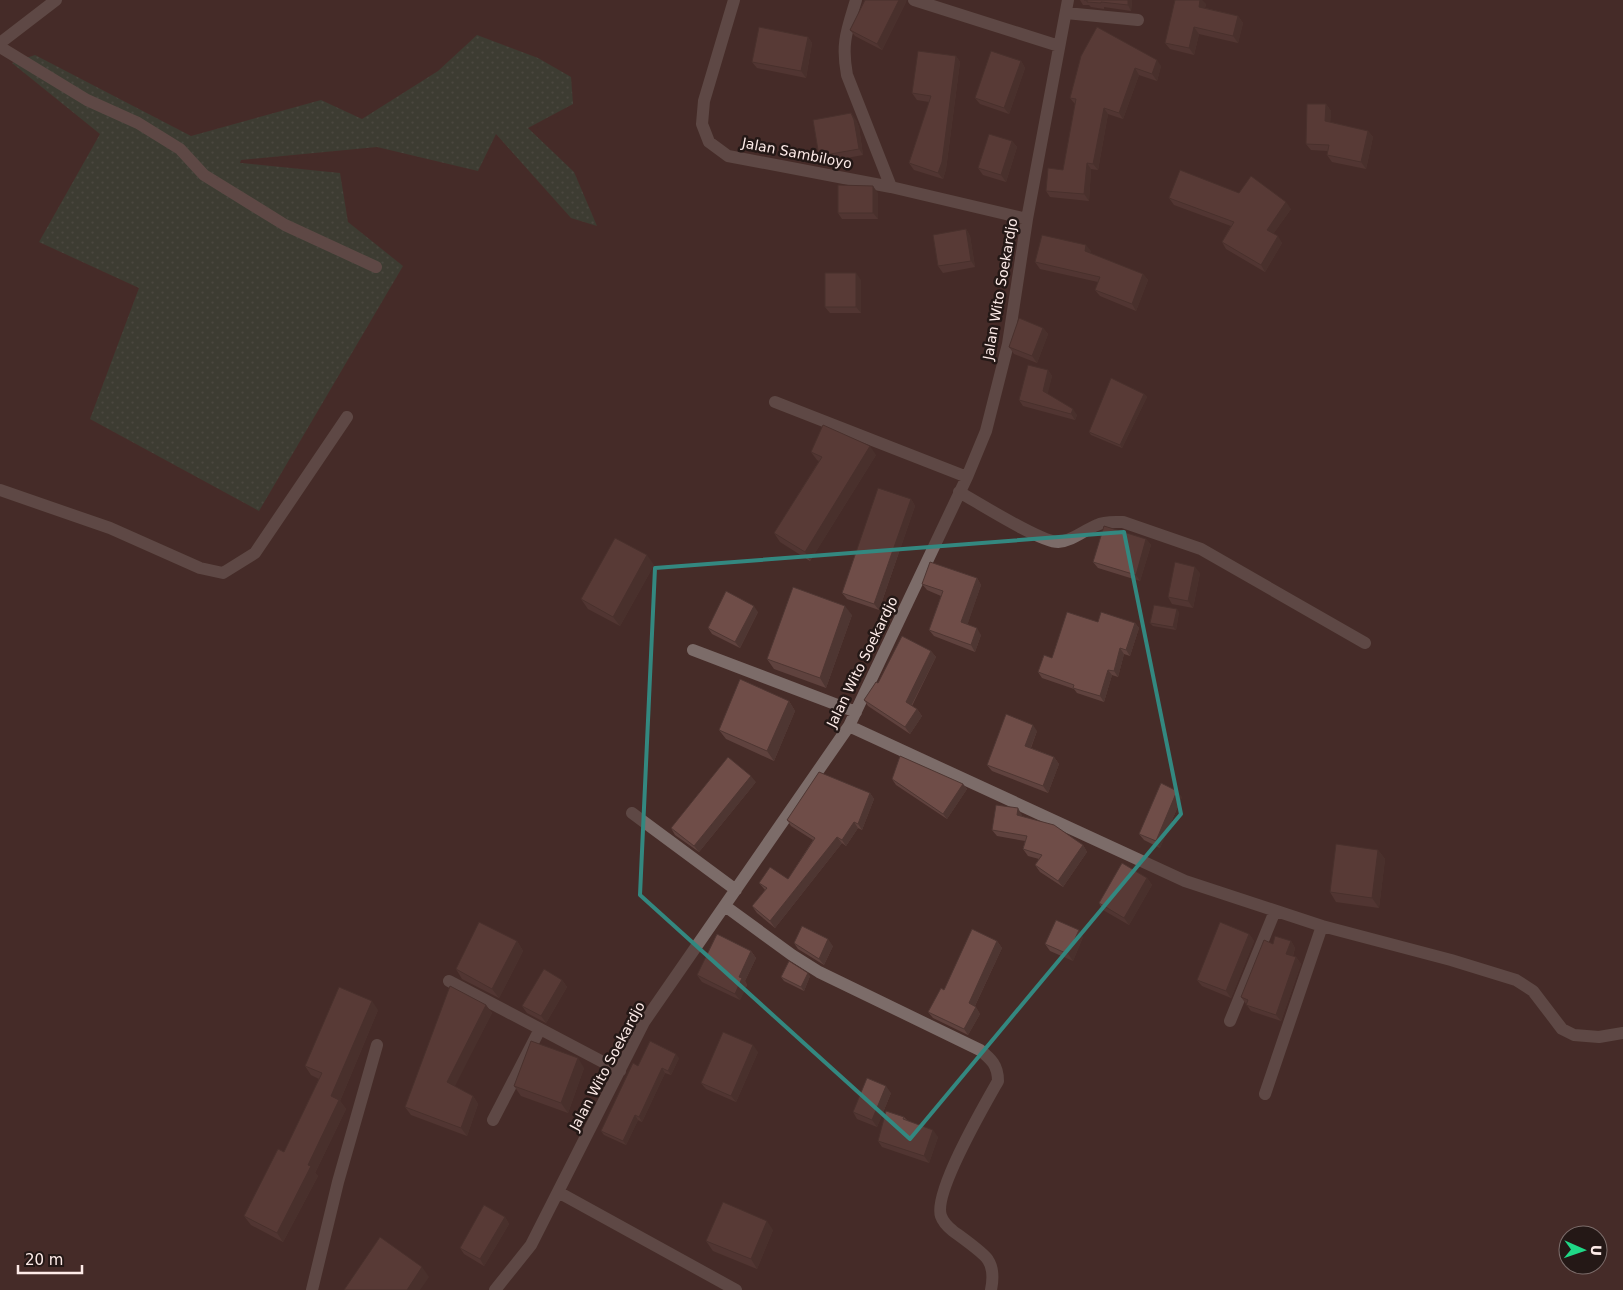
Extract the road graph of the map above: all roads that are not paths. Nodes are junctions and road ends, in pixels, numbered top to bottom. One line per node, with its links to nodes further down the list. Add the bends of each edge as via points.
1 (56, 0): 8 (street)
2 (734, 0): 11 (street, Jalan Sambiloyo, via 704,101 702,124 709,142 728,156)
3 (856, 0): 11 (street, via 844,39 847,75)
4 (914, 0): 9 (street)
5 (1068, 0): 6 (street, Jalan Wito Soekardjo)
6 (1066, 13): 7 (street); 9 (street, Jalan Wito Soekardjo)
7 (1138, 20)
8 (0, 43)
9 (1059, 46): 12 (street, Jalan Wito Soekardjo)
10 (0, 47): 13 (street, via 87,100 138,123 180,149 204,175 285,225)
11 (891, 187): 12 (street, Jalan Sambiloyo)
12 (1027, 219): 16 (street, Jalan Wito Soekardjo, via 1008,344 986,431)
13 (376, 267)
14 (775, 402): 16 (street)
15 (347, 417): 17 (street, via 255,553 223,573 200,568 110,528)
16 (967, 478): 18 (street, Jalan Wito Soekardjo)
17 (0, 490)
18 (959, 492): 19 (street, via 1041,538 1058,542 1074,538 1097,525 1123,522 1201,549); 21 (street, Jalan Wito Soekardjo)
19 (1365, 643)
20 (693, 650): 21 (street)
21 (856, 712): 22 (street, Jalan Wito Soekardjo)
22 (850, 726): 24 (street, Jalan Wito Soekardjo); 26 (street, via 1185,880)
23 (632, 814): 24 (street)
24 (736, 890): 25 (street, Jalan Wito Soekardjo)
25 (725, 906): 33 (street, Jalan Wito Soekardjo, via 644,1022); 40 (street, via 818,972 980,1050 994,1062 998,1081 952,1171 942,1195 940,1215 946,1225 988,1260 993,1277)
26 (1275, 911): 27 (street); 29 (street)
27 (1322, 926): 31 (street, via 1516,980 1533,991 1562,1029 1574,1035 1599,1037); 34 (street)
28 (449, 981): 30 (street)
29 (1230, 1021)
30 (540, 1029): 33 (street); 35 (street)
31 (1623, 1032)
32 (377, 1045): 37 (street, via 338,1182)
33 (620, 1071): 36 (street, Jalan Wito Soekardjo)
34 (1265, 1094)
35 (493, 1120)
36 (558, 1192): 38 (street, Jalan Wito Soekardjo, via 531,1245); 39 (street)
37 (312, 1290)
38 (495, 1290)
39 (736, 1290)
40 (991, 1290)

